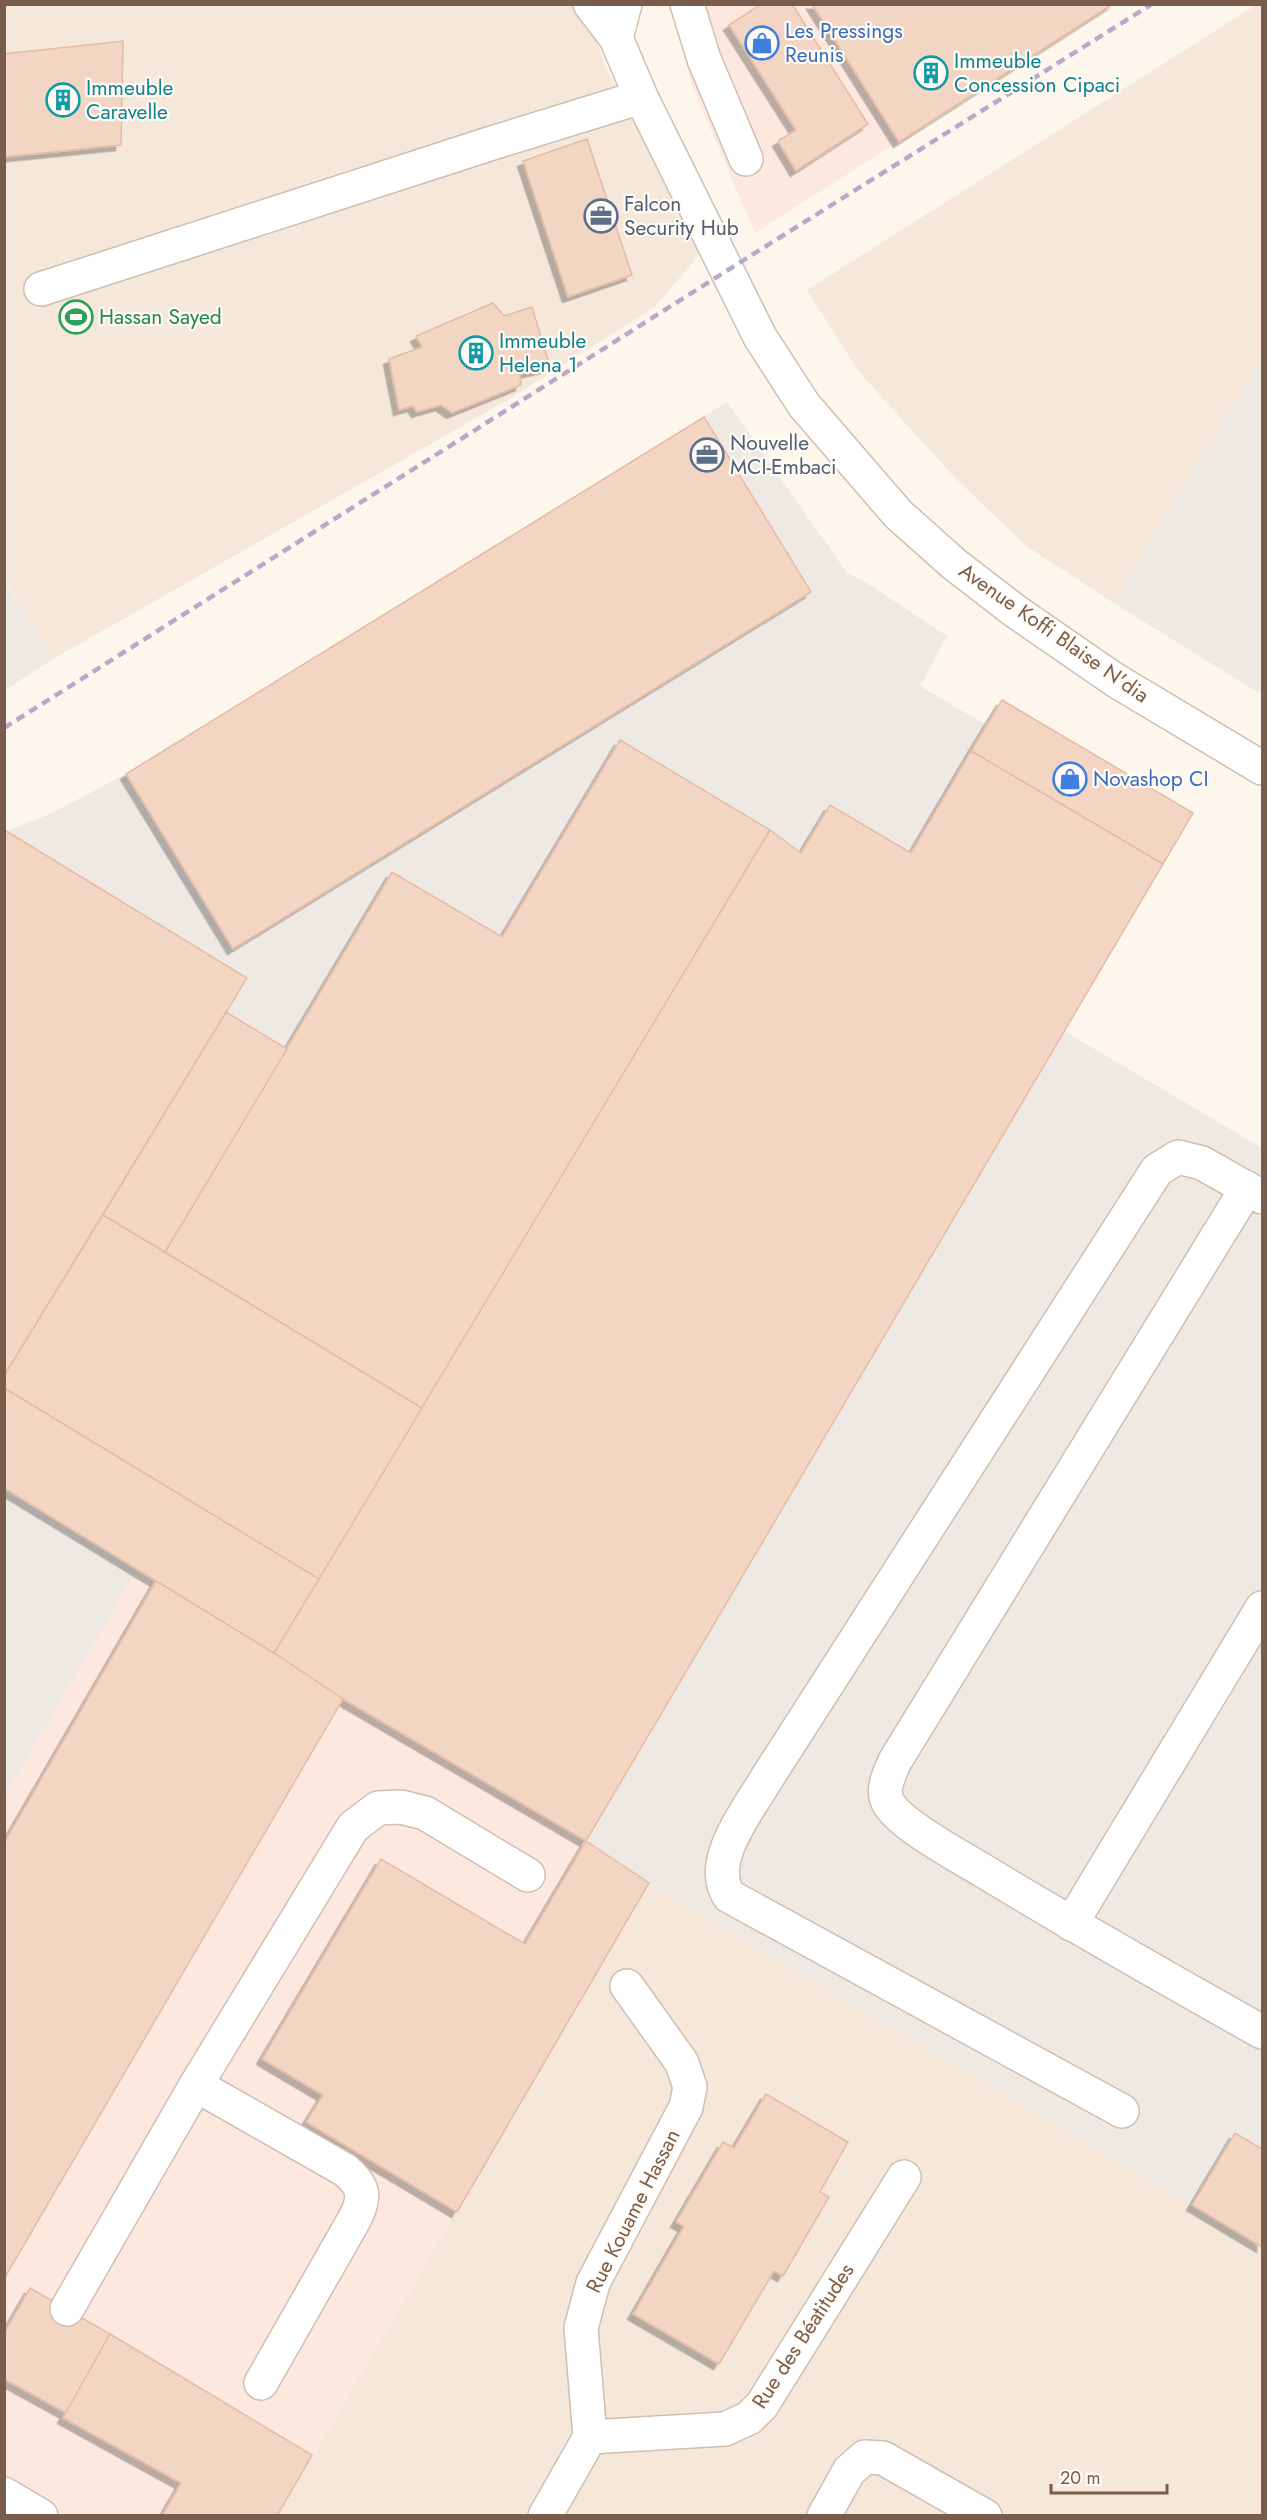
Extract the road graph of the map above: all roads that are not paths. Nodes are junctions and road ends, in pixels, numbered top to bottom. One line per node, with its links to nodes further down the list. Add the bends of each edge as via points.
1 (590, 4): 4 (street, Avenue Koffi Blaise N'dia)
2 (625, 4): 4 (street)
3 (687, 4): 6 (street, via 704,59)
4 (616, 38): 5 (street, Avenue Koffi Blaise N'dia)
5 (642, 97): 7 (street); 8 (street, Avenue Koffi Blaise N'dia, via 760,338 804,405 898,514 1015,611 1115,680)
6 (746, 159)
7 (41, 289)
8 (1263, 768)
9 (1255, 1193): 12 (street, via 895,1761 886,1785 887,1801 922,1833); 16 (street, via 1202,1163 1178,1157 1157,1170 767,1778 732,1837 722,1863 723,1888 729,1896)
10 (1263, 1608): 12 (street)
11 (528, 1875): 15 (street, via 425,1813 401,1807 378,1808 353,1827)
12 (1071, 1924): 14 (street)
13 (627, 1986): 20 (street, Rue Kouame Hassan, via 682,2063 690,2087 686,2107 593,2283 585,2310 581,2328)
14 (1263, 2032)
15 (196, 2085): 18 (street); 19 (street, via 345,2170 358,2181 363,2195 354,2220)
16 (1122, 2111)
17 (904, 2177): 20 (street, Rue des Béatitudes, via 762,2405 749,2418 725,2429)
18 (67, 2309)
19 (261, 2383)
20 (590, 2437): 23 (street)
21 (4, 2494): 22 (street)
22 (41, 2516)
23 (544, 2516)
24 (824, 2516): 25 (street, via 849,2470 865,2457 883,2458)
25 (985, 2516)

